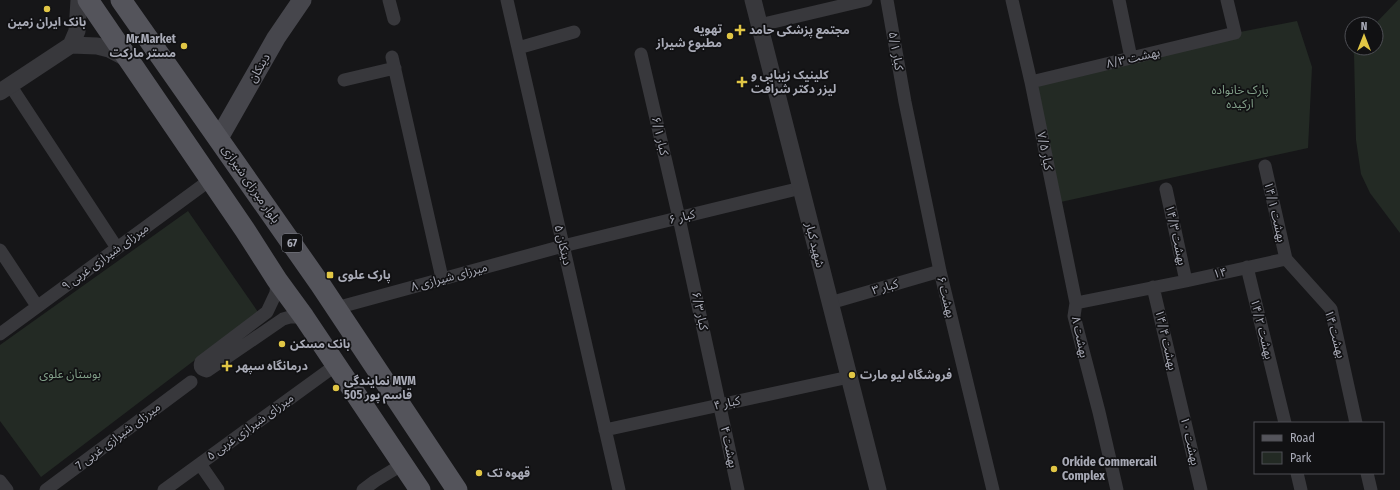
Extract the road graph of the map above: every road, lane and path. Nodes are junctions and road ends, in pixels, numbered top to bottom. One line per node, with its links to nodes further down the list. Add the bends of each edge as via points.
1 (79, 0): 17 (street, via 77,31)
2 (88, 0): 21 (main road)
3 (121, 0): 26 (main road, بلوار میرزای شیرازی / 67)
4 (302, 0): 26 (main road, دینکان, via 276,38)
5 (389, 0): 14 (street)
6 (507, 0): 18 (street, ۵ دینکان)
7 (753, 0): 15 (street, شهید کبار)
8 (866, 0): 13 (street)
9 (887, 0): 25 (street, ۵/۱ کبار)
10 (1012, 0): 23 (street, ۷/۵ کبار)
11 (1119, 0): 20 (street)
12 (1227, 0): 20 (street, بهشت ۸/۳, via 1235,33)
13 (831, 4): 15 (street)
14 (394, 20)
15 (760, 25): 29 (street, شهید کبار)
16 (574, 32): 18 (street)
17 (71, 45): 21 (street, via 97,46); 24 (street)
18 (518, 48): 32 (street, ۵ دینکان)
19 (641, 54): 31 (street, ۶/۱ کبار)
20 (1131, 58): 23 (street, بهشت ۸/۳)
21 (128, 59): 28 (main road)
22 (344, 80): 38 (street, via 393,62)
23 (1031, 82): 43 (street, ۷/۵ کبار)
24 (5, 88): 33 (street, via 67,173)
25 (905, 102): 37 (street, ۶ بهشت)
26 (219, 138): 45 (main road, بلوار میرزای شیرازی / 67)
27 (1265, 166): 35 (street, ۱۴/۱ بهشت)
28 (210, 180): 33 (street, میرزای شیرازی غربی ۹); 39 (main road)
29 (801, 188): 31 (street, ۶ کبار); 42 (street, شهید کبار)
30 (1166, 189): 40 (street, ۱۴/۳ بهشت)
31 (679, 218): 32 (street, ۶ کبار); 52 (street, ۶/۳ کبار)
32 (563, 246): 38 (street, ۸ میرزای شیرازی); 55 (street, ۵ دینکان)
33 (117, 248): 44 (street, میرزای شیرازی غربی ۹)
34 (0, 250): 44 (street)
35 (1286, 259): 36 (street, ۱۴); 54 (street, ۱۴ بهشت, via 1331,309)
36 (1248, 267): 40 (street, ۱۴); 53 (street, ۱۴/۲ بهشت)
37 (940, 271): 42 (street, ۳ کبار); 71 (street, ۶ بهشت)
38 (442, 278): 45 (street, ۸ میرزای شیرازی)
39 (277, 280): 46 (main road); 46 (street, via 276,293 267,312 201,362 201,368 207,371 283,319)
40 (1186, 281): 41 (street, ۱۴)
41 (1154, 287): 43 (street, ۱۴); 51 (street, ۱۴/۴ بهشت)
42 (830, 303): 49 (street, شهید کبار)
43 (1076, 303): 72 (street, ۸ بهشت, via 1074,316); 73 (street, ۸ بهشت, via 1081,312)
44 (37, 306): 47 (street, میرزای شیرازی غربی ۹)
45 (336, 308): 67 (main road, بلوار میرزای شیرازی / 67)
46 (304, 317): 48 (main road)
47 (0, 334)
48 (336, 365): 56 (street, ۵ میرزای شیرازی غربی); 57 (main road)
49 (849, 377): 52 (street, ۴ کبار); 70 (street, شهید کبار)
50 (191, 382): 62 (street, میرزای شیرازی غربی 7)
51 (1178, 392): 74 (street, ۱۰ بهشت)
52 (720, 405): 55 (street, ۴ کبار); 69 (street, ۴ بهشت)
53 (1285, 422)
54 (1356, 422)
55 (605, 430): 68 (street, ۵ دینکان)
56 (200, 464): 63 (street, ۵ میرزای شیرازی غربی); 64 (street)
57 (403, 464): 65 (street); 66 (main road)
58 (1297, 474): 75 (street)
59 (1368, 474): 76 (street)
60 (0, 481): 61 (street)
61 (7, 490)
62 (46, 490)
63 (164, 490)
64 (218, 490)
65 (362, 490)
66 (420, 490)
67 (457, 490)
68 (619, 490)
69 (738, 490)
70 (878, 490)
71 (993, 490)
72 (1117, 490)
73 (1125, 490)
74 (1201, 490)
75 (1301, 490)
76 (1371, 490)

